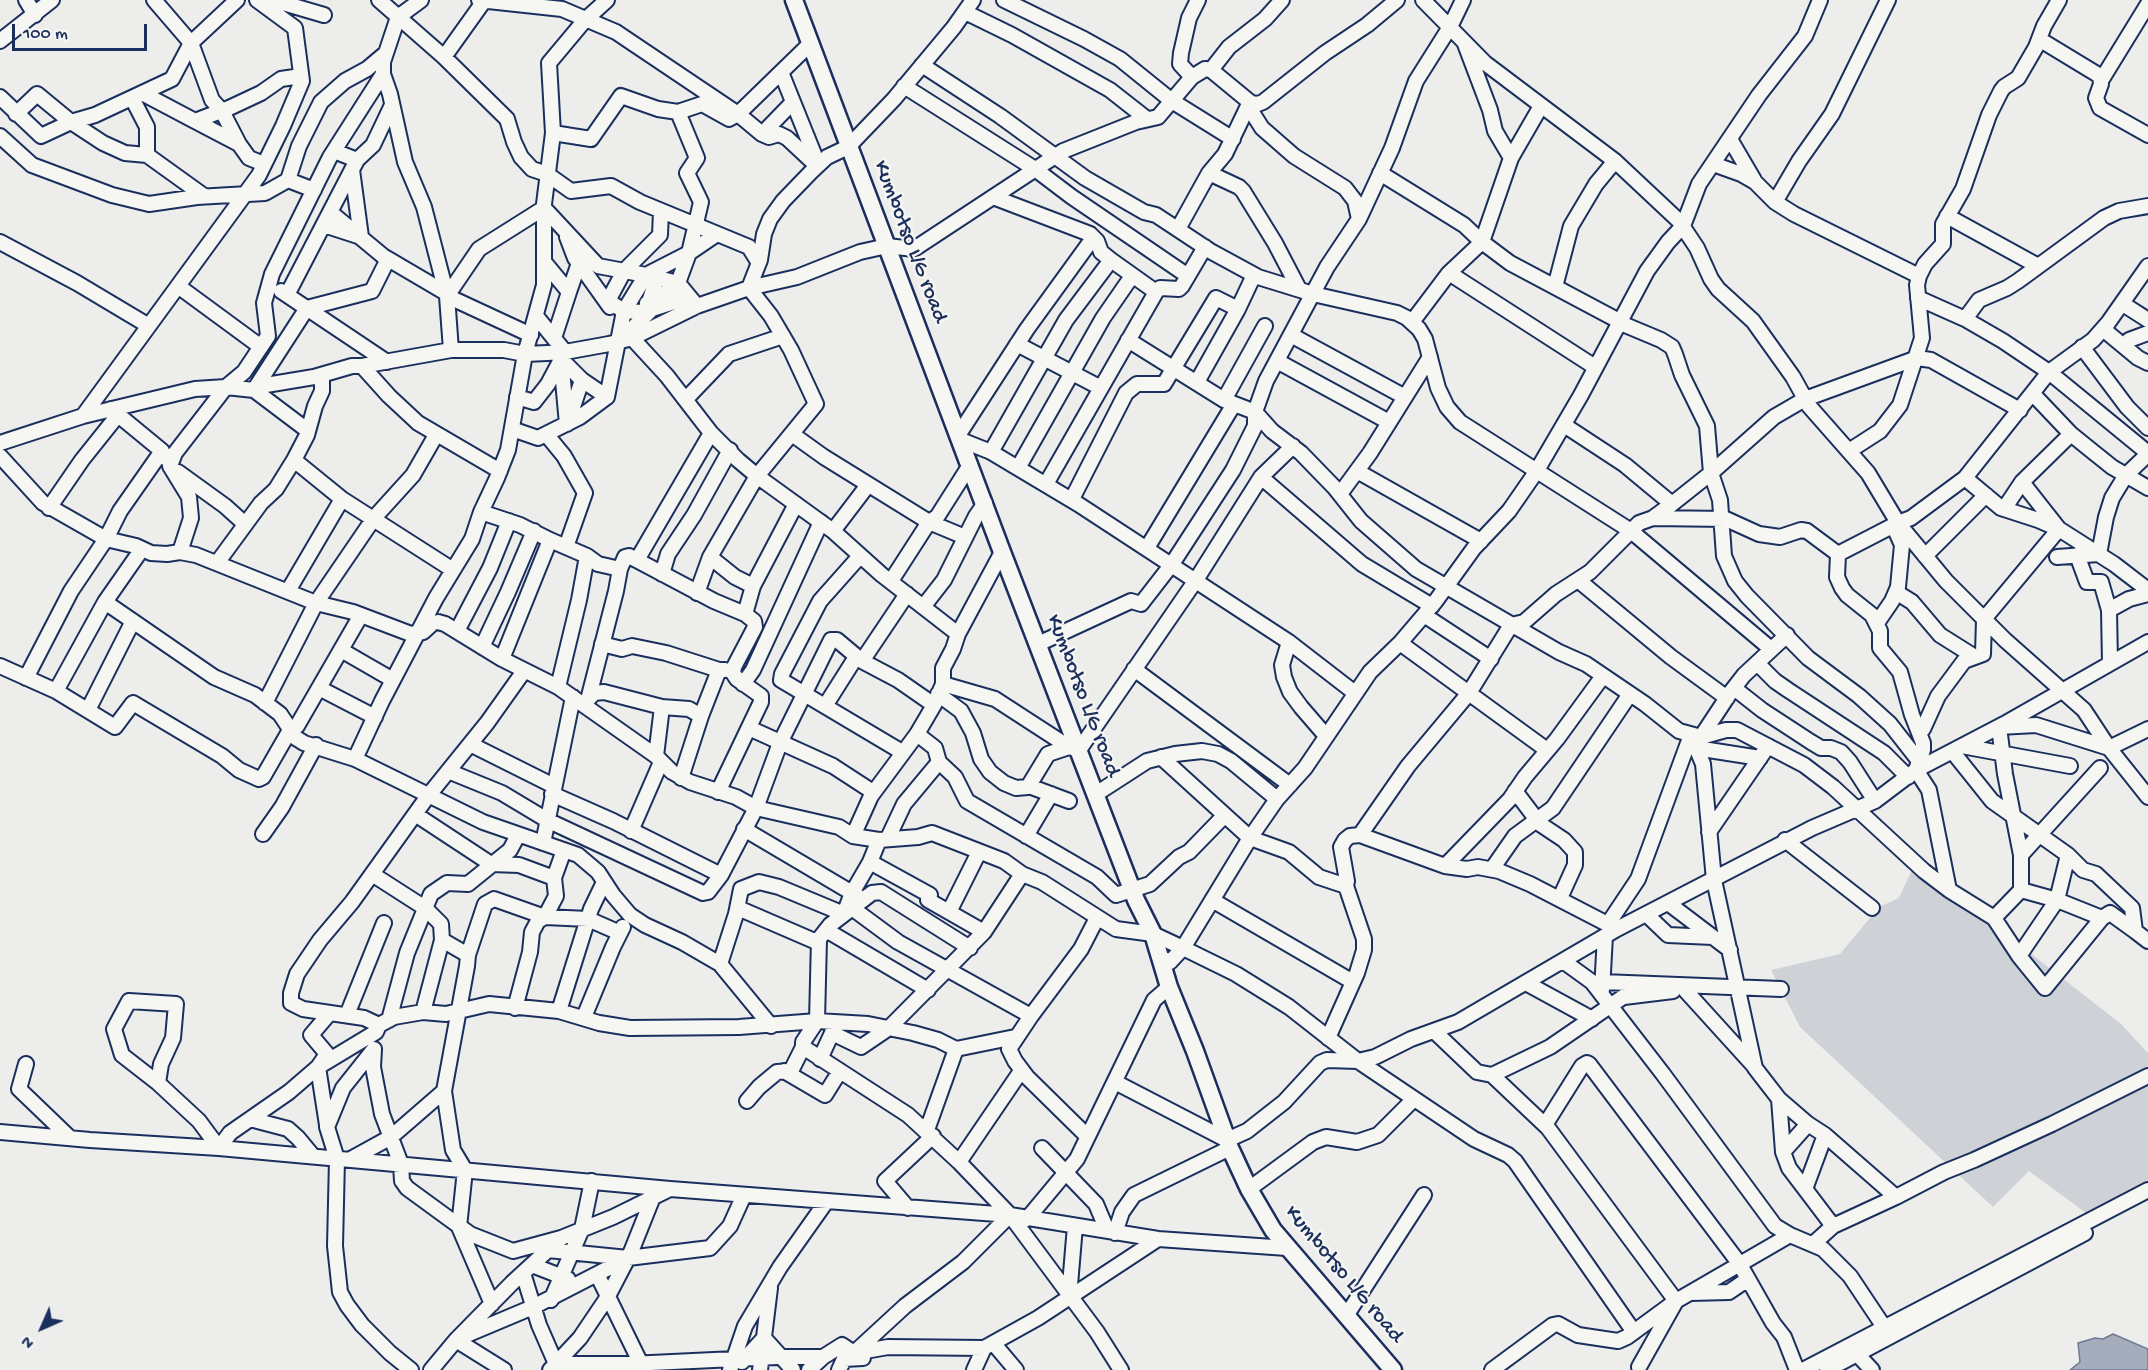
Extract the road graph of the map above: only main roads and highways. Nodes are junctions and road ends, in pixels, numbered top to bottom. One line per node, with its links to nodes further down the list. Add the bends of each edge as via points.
1 (794, 0): 2 (main road, Kumbotso L/G road, via 1074,748 1153,934 1228,1144 1273,1230)
2 (1393, 1370)

